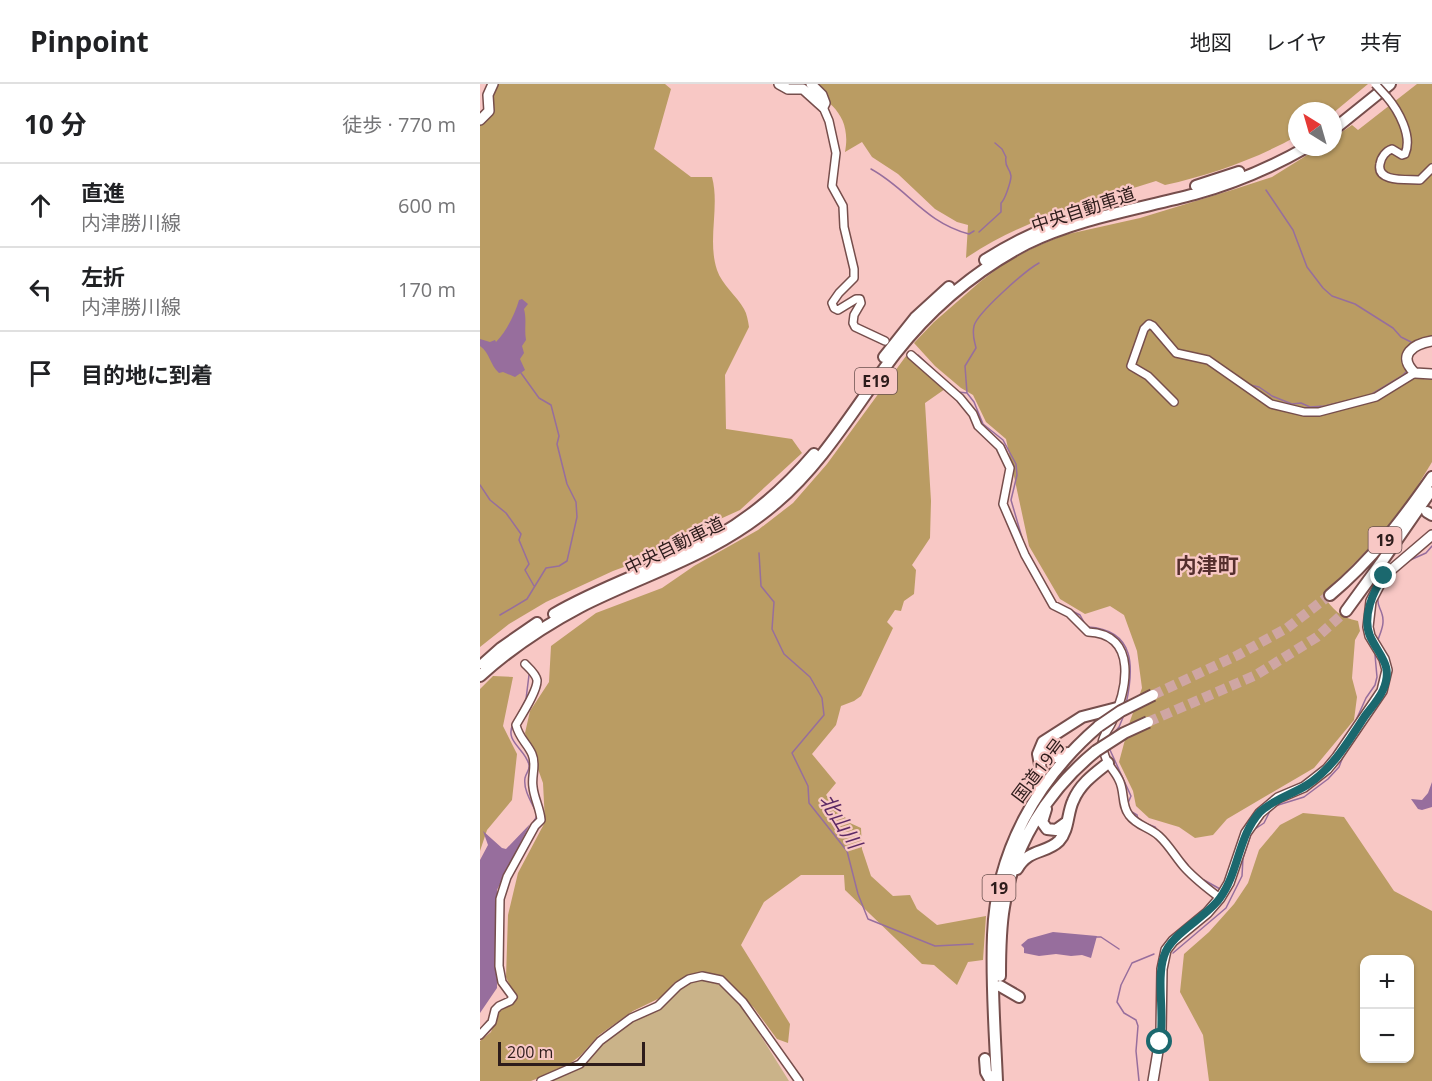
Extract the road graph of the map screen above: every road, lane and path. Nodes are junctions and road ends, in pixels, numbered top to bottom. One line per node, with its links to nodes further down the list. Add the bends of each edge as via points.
1 (493, 84): 8 (main road, via 488,95 489,111)
2 (779, 84): 6 (main road, via 788,89 803,89)
3 (811, 84): 6 (main road, via 822,95)
4 (1377, 84): 7 (highway); 12 (street, bridge, via 1400,116 1407,150 1402,155 1392,149 1387,151 1380,170 1393,179 1420,180)
5 (1390, 84): 9 (highway)
6 (824, 107): 13 (street, via 836,153 832,186 843,206 854,269 854,278 832,303 838,310 860,299 853,324)
7 (1342, 113)
8 (480, 120)
9 (1342, 123)
10 (1288, 149): 28 (highway, 中央自動車道 / E19, via 1221,178 1053,224 981,262 934,300 904,331 827,438 772,496 707,542 541,621)
11 (1289, 156): 29 (highway, 中央自動車道 / E19, via 1223,185 1051,233 994,262 928,315 819,460 757,519 700,554 562,617)
12 (1432, 168)
13 (885, 341)
14 (1432, 341): 16 (main road, via 1412,347 1408,354 1408,364)
15 (911, 354): 31 (street, via 960,398 978,426 1005,455 1010,468 1004,504 1025,555 1053,605 1069,613 1088,633 1101,633 1119,646 1126,671)
16 (1415, 373): 17 (main road); 18 (street, via 1376,397 1319,412 1304,412 1271,404 1208,360 1180,355 1149,324 1131,366 1148,376)
17 (1432, 374)
18 (1174, 402)
19 (1432, 477): 25 (highway, 19, via 1392,532 1355,574)
20 (1432, 490): 23 (highway, 19)
21 (1432, 495): 22 (highway, via 1426,506)
22 (1430, 514): 23 (highway, via 1419,515)
23 (1403, 532): 26 (highway, 19)
24 (1432, 535): 40 (main road, via 1384,576 1371,601 1370,636 1387,670 1382,691 1327,769 1268,805 1253,821)
25 (1330, 595)
26 (1346, 611)
27 (525, 664): 45 (street, via 535,675 536,688 516,725 535,764 533,787 541,819 507,877 500,899 500,974 513,997 495,1010 492,1022)
28 (480, 666)
29 (480, 676)
30 (1153, 694): 34 (highway, 国道19号 / 19, bridge, via 1099,726)
31 (1117, 708): 33 (highway, via 1082,717); 35 (street, via 1102,743)
32 (1148, 722): 37 (highway, 国道19号 / 19, bridge, via 1096,751)
33 (1050, 736): 34 (highway, via 1046,748 1053,757); 36 (highway, via 1040,748 1041,781)
34 (1072, 751): 36 (highway, 国道19号 / 19)
35 (1108, 763): 38 (highway, via 1080,788); 40 (street, via 1119,780 1128,814 1160,837 1196,880)
36 (1037, 793): 41 (highway, 国道19号 / 19, via 1018,828 1000,885)
37 (1051, 798): 38 (highway, via 1042,818 1044,826 1052,831); 39 (highway, 国道19号 / 19, via 1028,833)
38 (1067, 822): 39 (highway, via 1059,841 1027,857)
39 (1007, 888): 43 (highway, 国道19号 / 19, via 1000,935)
40 (1220, 898): 52 (main road, via 1166,950 1161,1034)
41 (993, 961): 42 (highway); 50 (highway, 国道19号 / 19)
42 (982, 973)
43 (1000, 986): 44 (highway); 51 (highway, 国道19号 / 19)
44 (1019, 997)
45 (480, 1035)
46 (985, 1059): 49 (highway)
47 (541, 1081): 48 (street, via 580,1064 600,1041 631,1018 658,1006 689,979 702,976 721,981 743,1002)
48 (799, 1081)
49 (991, 1081)
50 (997, 1081)
51 (1003, 1081)
52 (1153, 1081)

